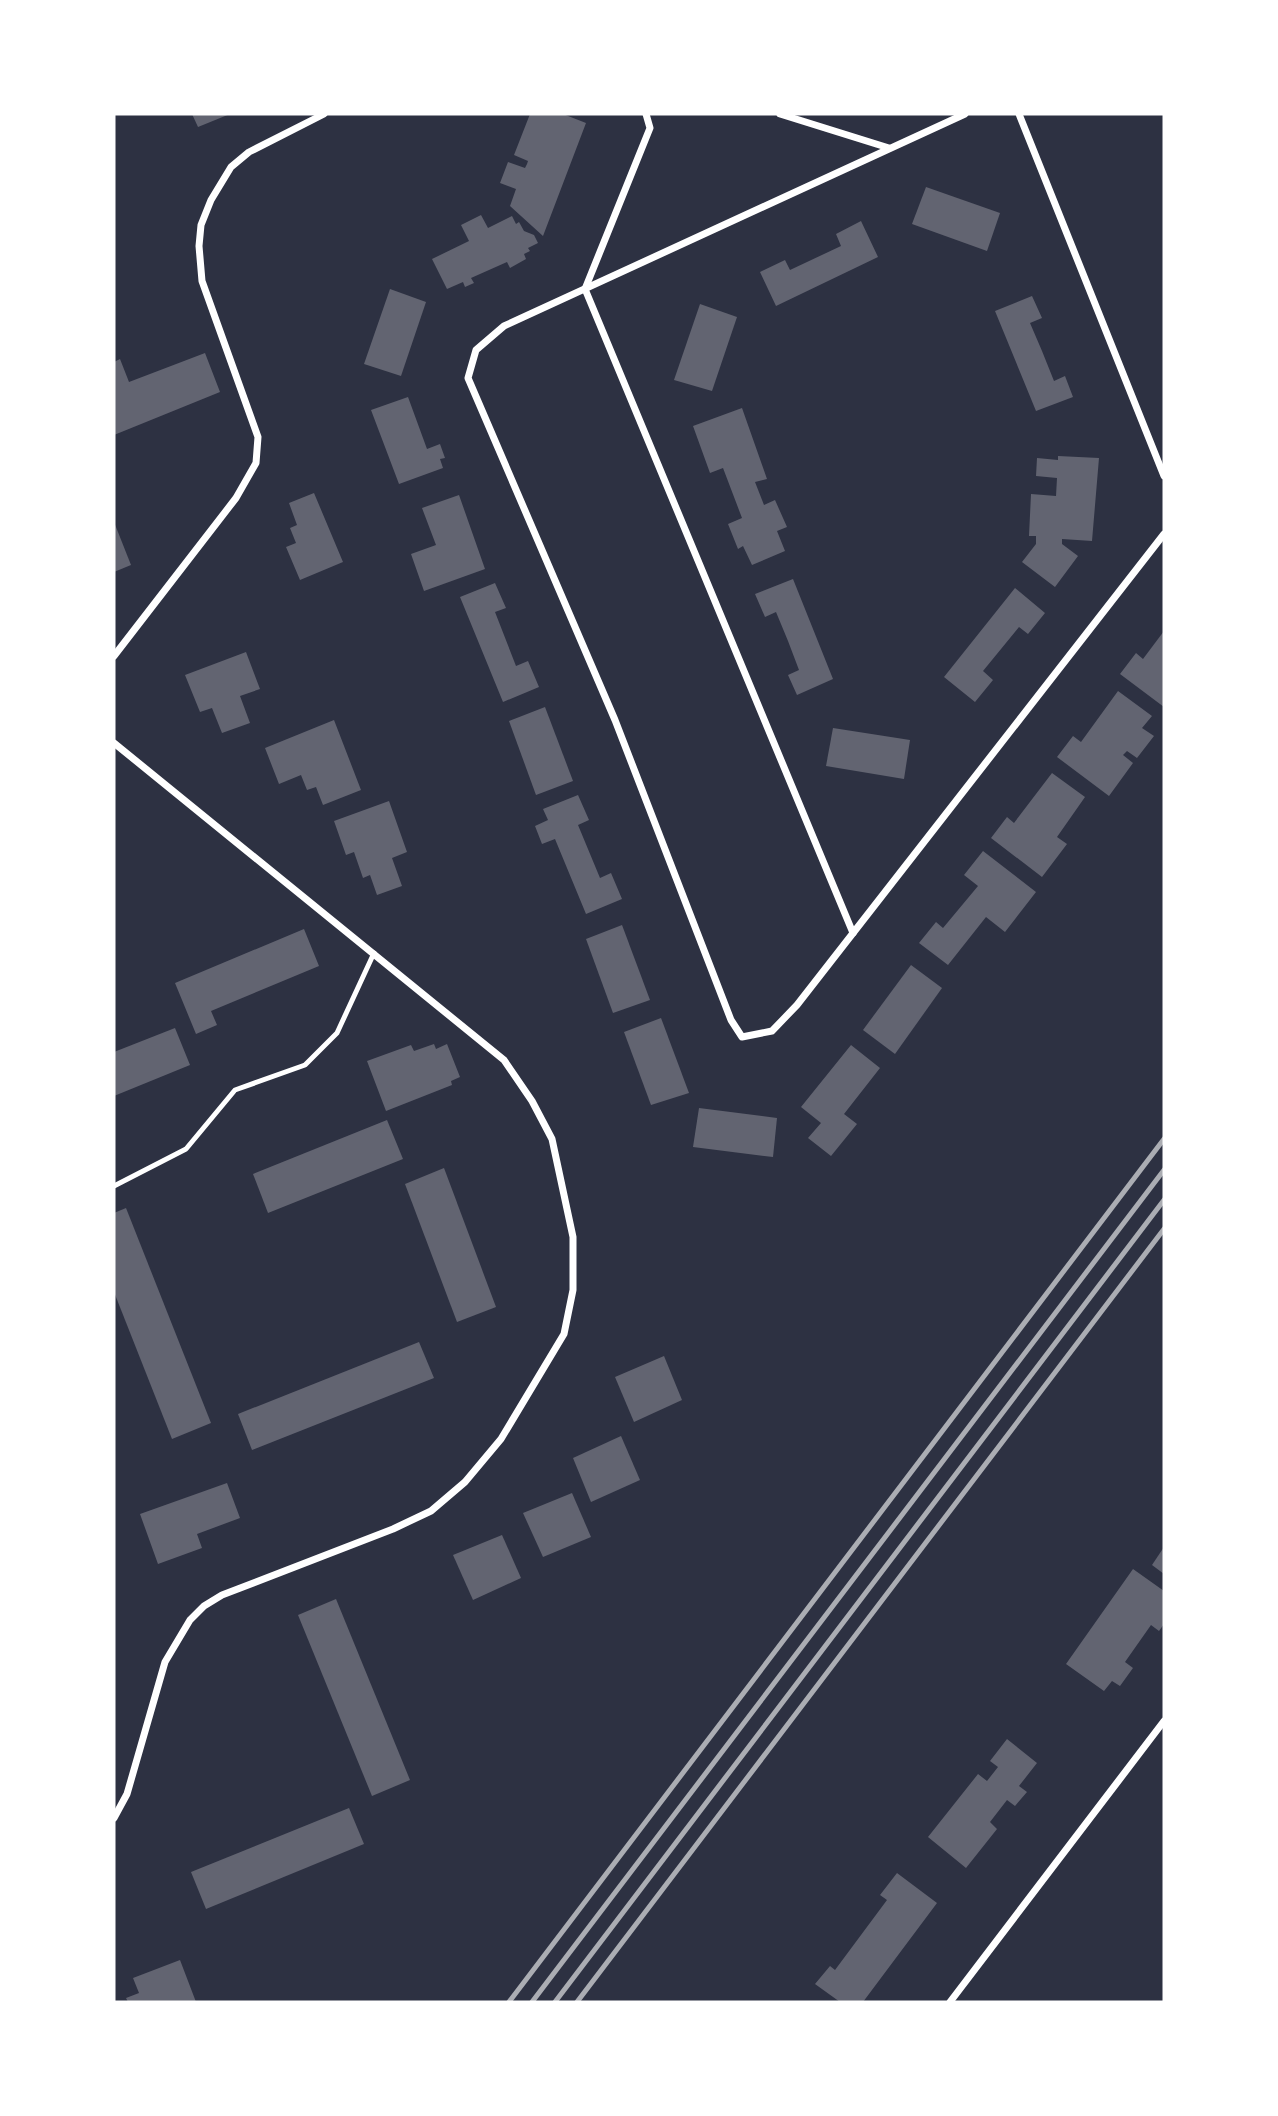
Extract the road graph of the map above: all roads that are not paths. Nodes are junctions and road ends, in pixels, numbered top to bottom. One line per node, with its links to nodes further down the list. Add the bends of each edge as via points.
1 (324, 114): 10 (street, via 249,152 231,167 201,225 202,281 258,437 256,463 236,498)
2 (646, 114): 7 (street, via 650,128)
3 (780, 114): 6 (street)
4 (965, 114): 6 (street)
5 (1018, 114): 8 (street)
6 (890, 148): 7 (street)
7 (585, 289): 12 (street); 12 (street, via 504,326 476,349 468,378 615,720 731,1020 742,1037 772,1031)
8 (1164, 476)
9 (1164, 534): 12 (street)
10 (114, 656)
11 (114, 743): 13 (street)
12 (853, 933)
13 (374, 953): 14 (lane, via 337,1033 305,1065 235,1090 186,1149); 18 (street, via 504,1060 552,1139 573,1237 573,1290 565,1334 502,1439 465,1482 431,1511 222,1595 190,1620 165,1662 127,1794)
14 (114, 1185)
15 (1164, 1721): 16 (street)
16 (1156, 1732): 17 (street); 19 (street)
17 (1164, 1736)
18 (114, 1818)
19 (950, 2002)

